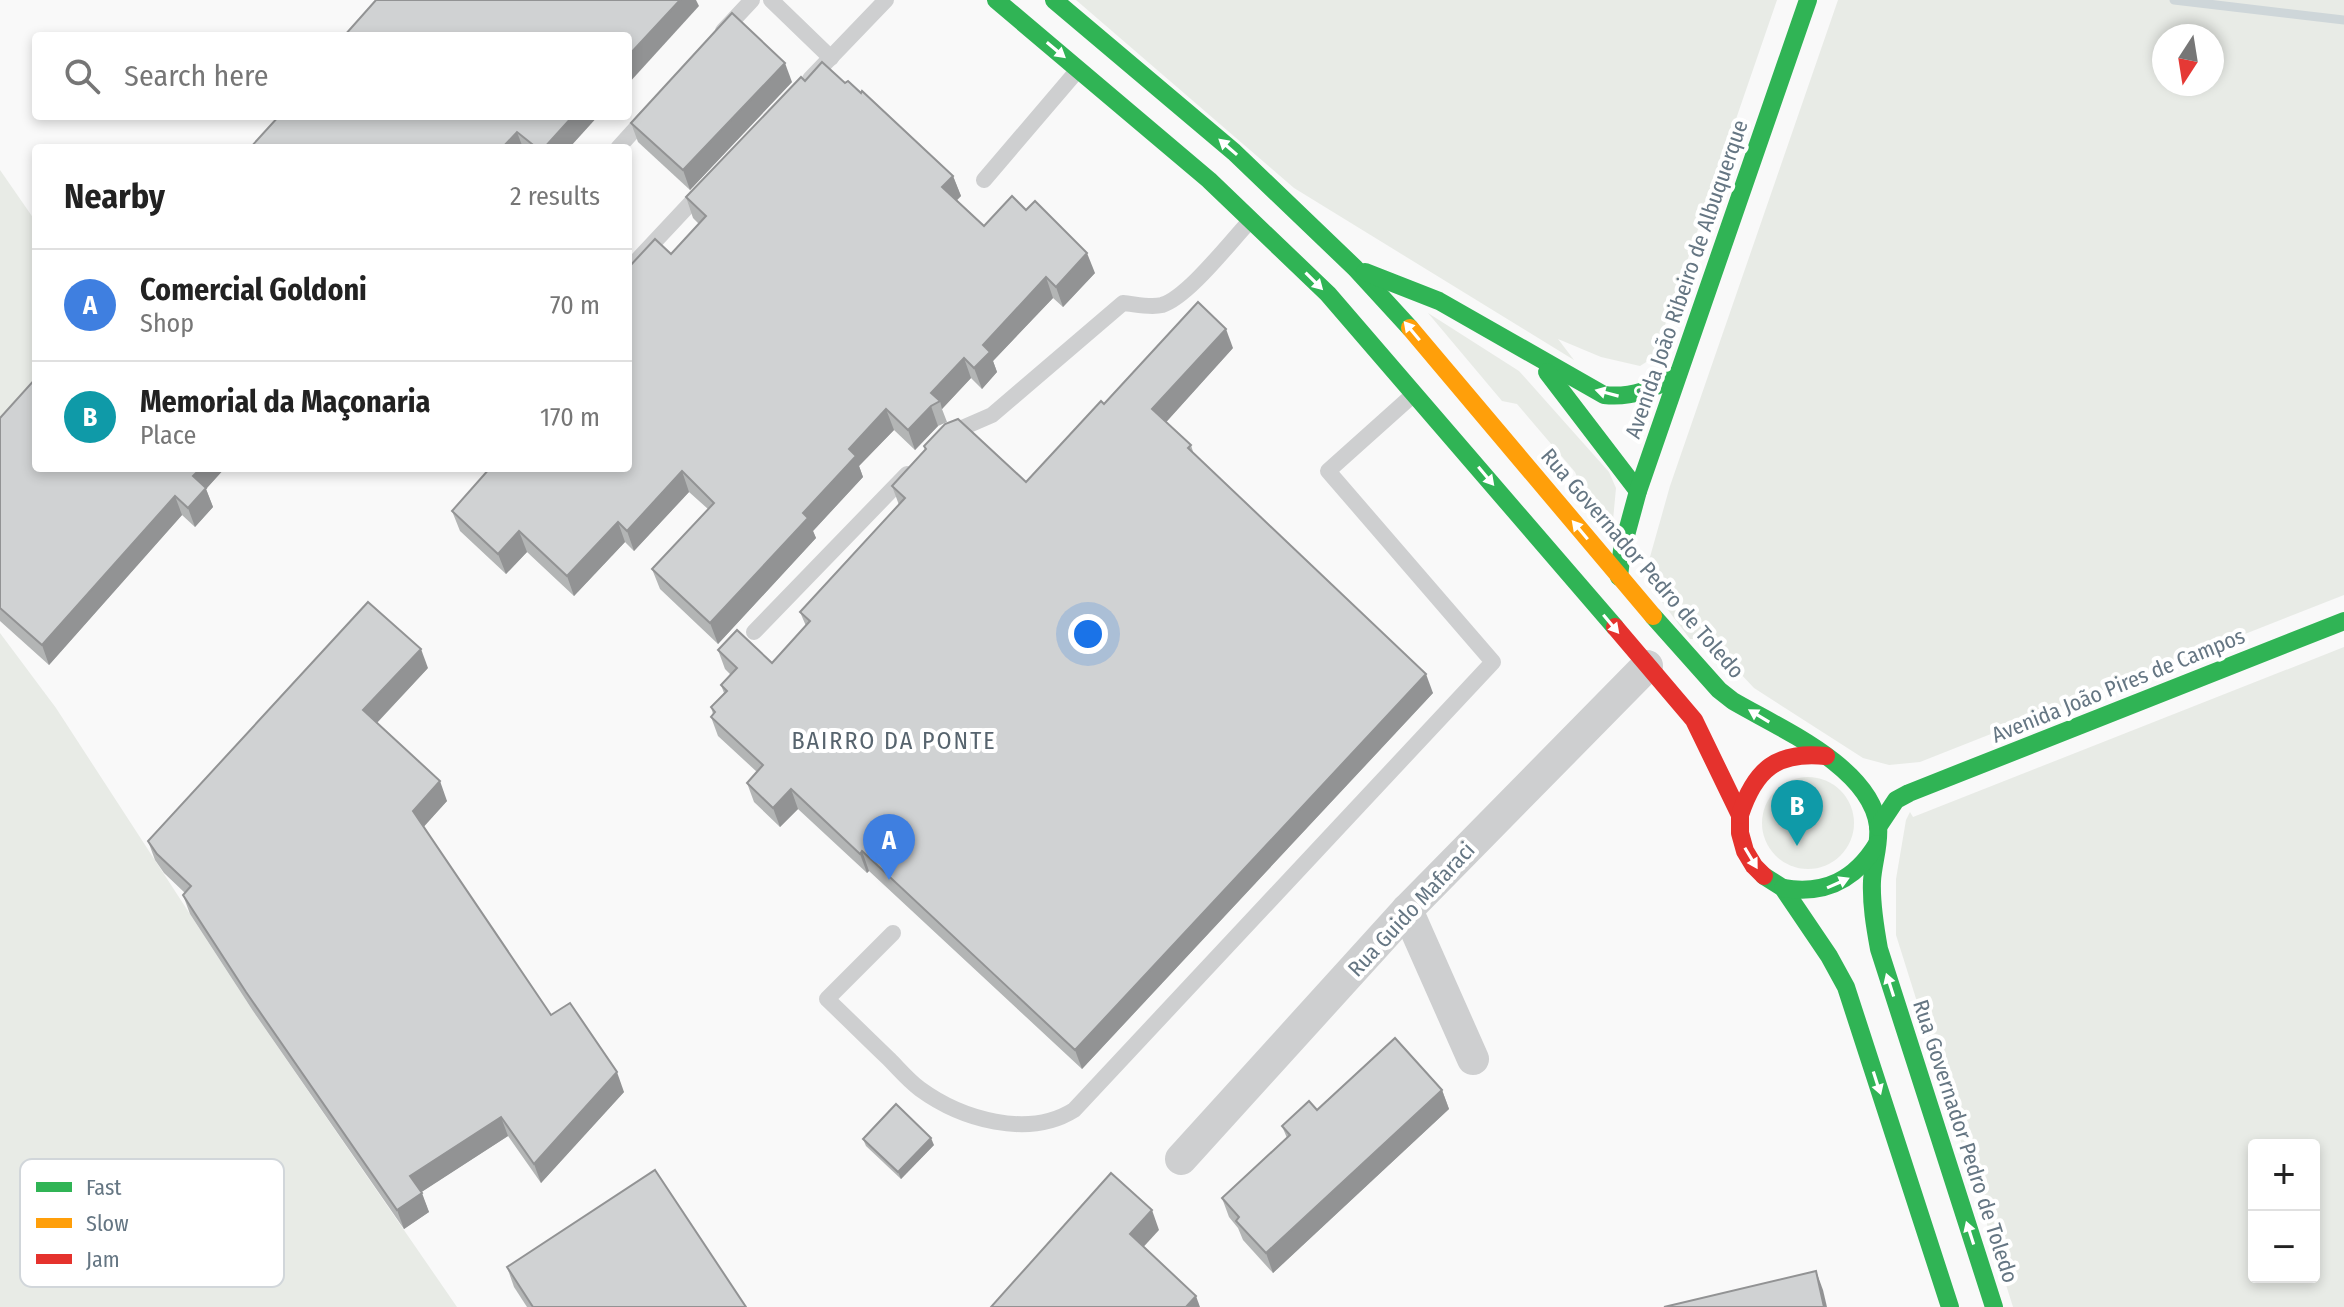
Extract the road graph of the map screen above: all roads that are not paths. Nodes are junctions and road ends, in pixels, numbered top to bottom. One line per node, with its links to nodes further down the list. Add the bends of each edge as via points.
1 (752, 0): 7 (lane)
2 (771, 0): 8 (lane)
3 (886, 0): 8 (lane)
4 (996, 0): 9 (main road, one-way to 9)
5 (1054, 0): 17 (main road, Rua Governador Pedro de Toledo, one-way to 5, via 1234,152)
6 (1808, 0): 19 (main road, Avenida João Ribeiro de Albuquerque)
7 (708, 48)
8 (831, 58): 10 (lane)
9 (1078, 69): 14 (lane); 15 (main road)
10 (798, 91)
11 (658, 103): 12 (lane)
12 (622, 144)
13 (715, 178): 16 (lane)
14 (984, 180)
15 (1251, 220): 20 (main road, one-way to 20, via 1328,294); 21 (lane, via 1171,301 1158,306 1123,303 992,415 946,434)
16 (632, 266)
17 (1355, 268): 18 (main road, via 1439,301); 24 (main road, Rua Governador Pedro de Toledo, one-way to 17)
18 (1537, 359): 19 (main road, one-way to 18, via 1646,392 1614,397); 23 (main road)
19 (1678, 374): 23 (main road, Avenida João Ribeiro de Albuquerque)
20 (1415, 393): 27 (main road, one-way to 27); 35 (lane, via 1328,471 1493,662 1074,1110 1058,1121 1034,1125 995,1121 948,1105 919,1088 827,999)
21 (935, 445)
22 (914, 467): 26 (lane)
23 (1638, 491): 24 (main road, Avenida João Ribeiro de Albuquerque)
24 (1619, 577): 28 (main road, Rua Governador Pedro de Toledo, one-way to 24, via 1719,690)
25 (2344, 621): 30 (main road, Avenida João Pires de Campos)
26 (754, 632)
27 (1647, 666): 31 (main road, via 1694,720); 34 (street, Rua Guido Mafaraci)
28 (1826, 756): 29 (main road, Rua Governador Pedro de Toledo); 31 (main road, via 1801,754 1765,768 1749,787)
29 (1854, 777): 30 (main road); 32 (main road, Rua Governador Pedro de Toledo, via 1871,800)
30 (1909, 793): 32 (main road, Avenida João Pires de Campos, via 1896,800)
31 (1740, 815): 33 (main road, one-way to 33, via 1745,851 1754,866)
32 (1878, 836): 33 (main road, one-way to 32, via 1811,892 1839,885 1859,871); 39 (main road, Rua Governador Pedro de Toledo, one-way to 32, via 1879,949 1872,882)
33 (1783, 888): 38 (main road, one-way to 38, via 1846,987)
34 (1407, 910): 36 (street); 37 (street, Rua Guido Mafaraci)
35 (893, 933)
36 (1473, 1059)
37 (1181, 1159)
38 (1950, 1307)
39 (1994, 1307)

